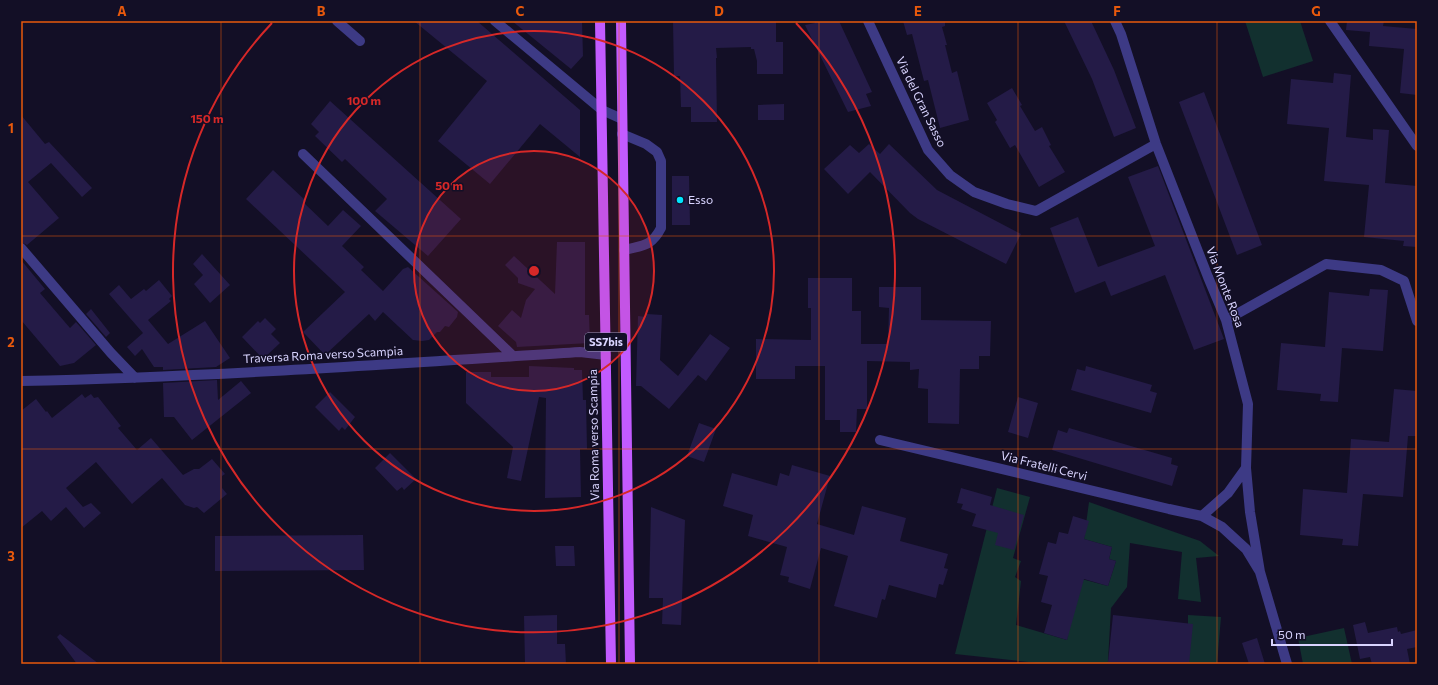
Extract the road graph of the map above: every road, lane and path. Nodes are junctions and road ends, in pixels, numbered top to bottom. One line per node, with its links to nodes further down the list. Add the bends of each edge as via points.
1 (337, 21): 8 (street)
2 (495, 21): 9 (street)
3 (600, 21): 9 (main road, Via Roma verso Scampia / SS7bis)
4 (621, 21): 10 (main road, SS7bis)
5 (868, 21): 12 (street, Via del Gran Sasso, via 928,150 950,175 974,192 1036,211)
6 (1115, 21): 12 (street, Via Monte Rosa)
7 (1330, 21): 13 (street)
8 (360, 41)
9 (602, 110): 10 (street); 19 (main road, Via Roma verso Scampia / SS7bis)
10 (622, 119): 11 (main road, SS7bis)
11 (622, 134): 16 (main road, SS7bis); 16 (street, via 646,144 657,152 661,161 661,228 651,243)
12 (1156, 144): 17 (street, Via Monte Rosa)
13 (1417, 146)
14 (303, 154): 20 (street)
15 (21, 248): 21 (street)
16 (624, 250): 28 (main road, SS7bis)
17 (1226, 320): 18 (street, via 1326,264 1381,270 1404,281); 24 (street, Via Monte Rosa, via 1248,404)
18 (1417, 321)
19 (606, 355): 20 (street, Traversa Roma verso Scampia, via 580,352); 27 (main road, Via Roma verso Scampia / SS7bis)
20 (513, 356): 21 (street, Traversa Roma verso Scampia)
21 (135, 378): 22 (street, Traversa Roma verso Scampia)
22 (21, 381)
23 (880, 440): 25 (street, Via Fratelli Cervi)
24 (1246, 468): 25 (street, via 1228,493); 26 (street, Via Monte Rosa)
25 (1202, 516): 26 (street, Via Fratelli Cervi, via 1222,527 1246,549)
26 (1260, 572): 29 (street, Via Fratelli Cervi)
27 (611, 664)
28 (630, 664)
29 (1287, 664)

